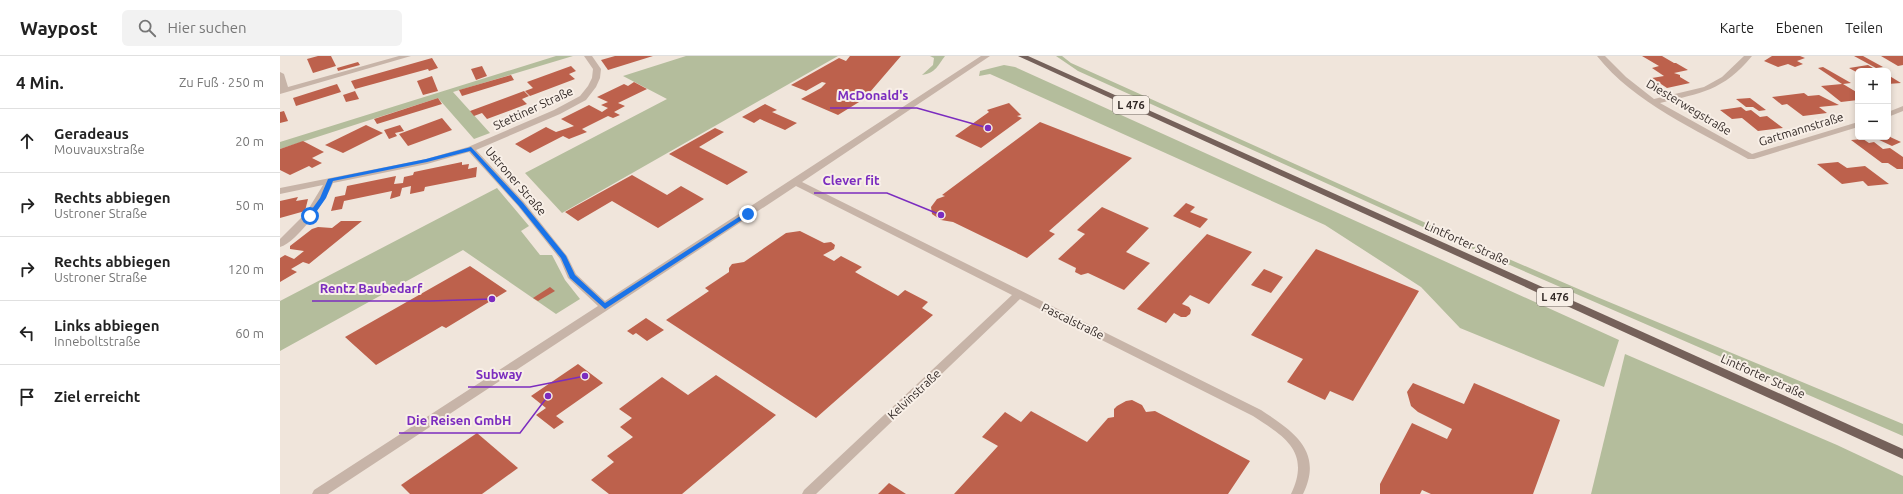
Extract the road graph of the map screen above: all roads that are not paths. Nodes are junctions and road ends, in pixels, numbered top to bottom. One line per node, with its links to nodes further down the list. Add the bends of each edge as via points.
1 (407, 56): 10 (street)
2 (588, 56): 15 (street, Stettiner Straße, via 596,69 596,78 583,98)
3 (986, 56): 18 (street)
4 (1022, 56): 8 (main road, Lintforter Straße / L 476)
5 (1043, 56): 8 (main road)
6 (1601, 56): 11 (street, Diesterwegstraße, via 1623,79)
7 (1748, 56): 11 (street, via 1725,79 1707,89)
8 (1054, 70): 23 (main road, Lintforter Straße / L 476)
9 (280, 74): 10 (street)
10 (283, 91)
11 (1654, 102): 16 (street, Diesterwegstraße)
12 (1903, 108): 13 (street)
13 (1891, 114)
14 (1855, 125): 16 (street, Gartmannstraße)
15 (471, 149): 17 (street, Ustroner Straße, via 427,161); 22 (street, Ustroner Straße, via 521,204 564,258 572,276)
16 (1751, 157)
17 (330, 180): 19 (street, Ustroner Straße); 20 (street, via 323,198 310,216)
18 (796, 182): 21 (street, Pascalstraße); 22 (street)
19 (280, 191)
20 (280, 244)
21 (1020, 294): 25 (street, Kelvinstraße); 26 (street, Pascalstraße, via 1257,412 1280,428 1300,449 1304,469 1301,488)
22 (605, 307): 24 (street)
23 (1903, 454)
24 (318, 494)
25 (808, 494)
26 (1297, 494)

